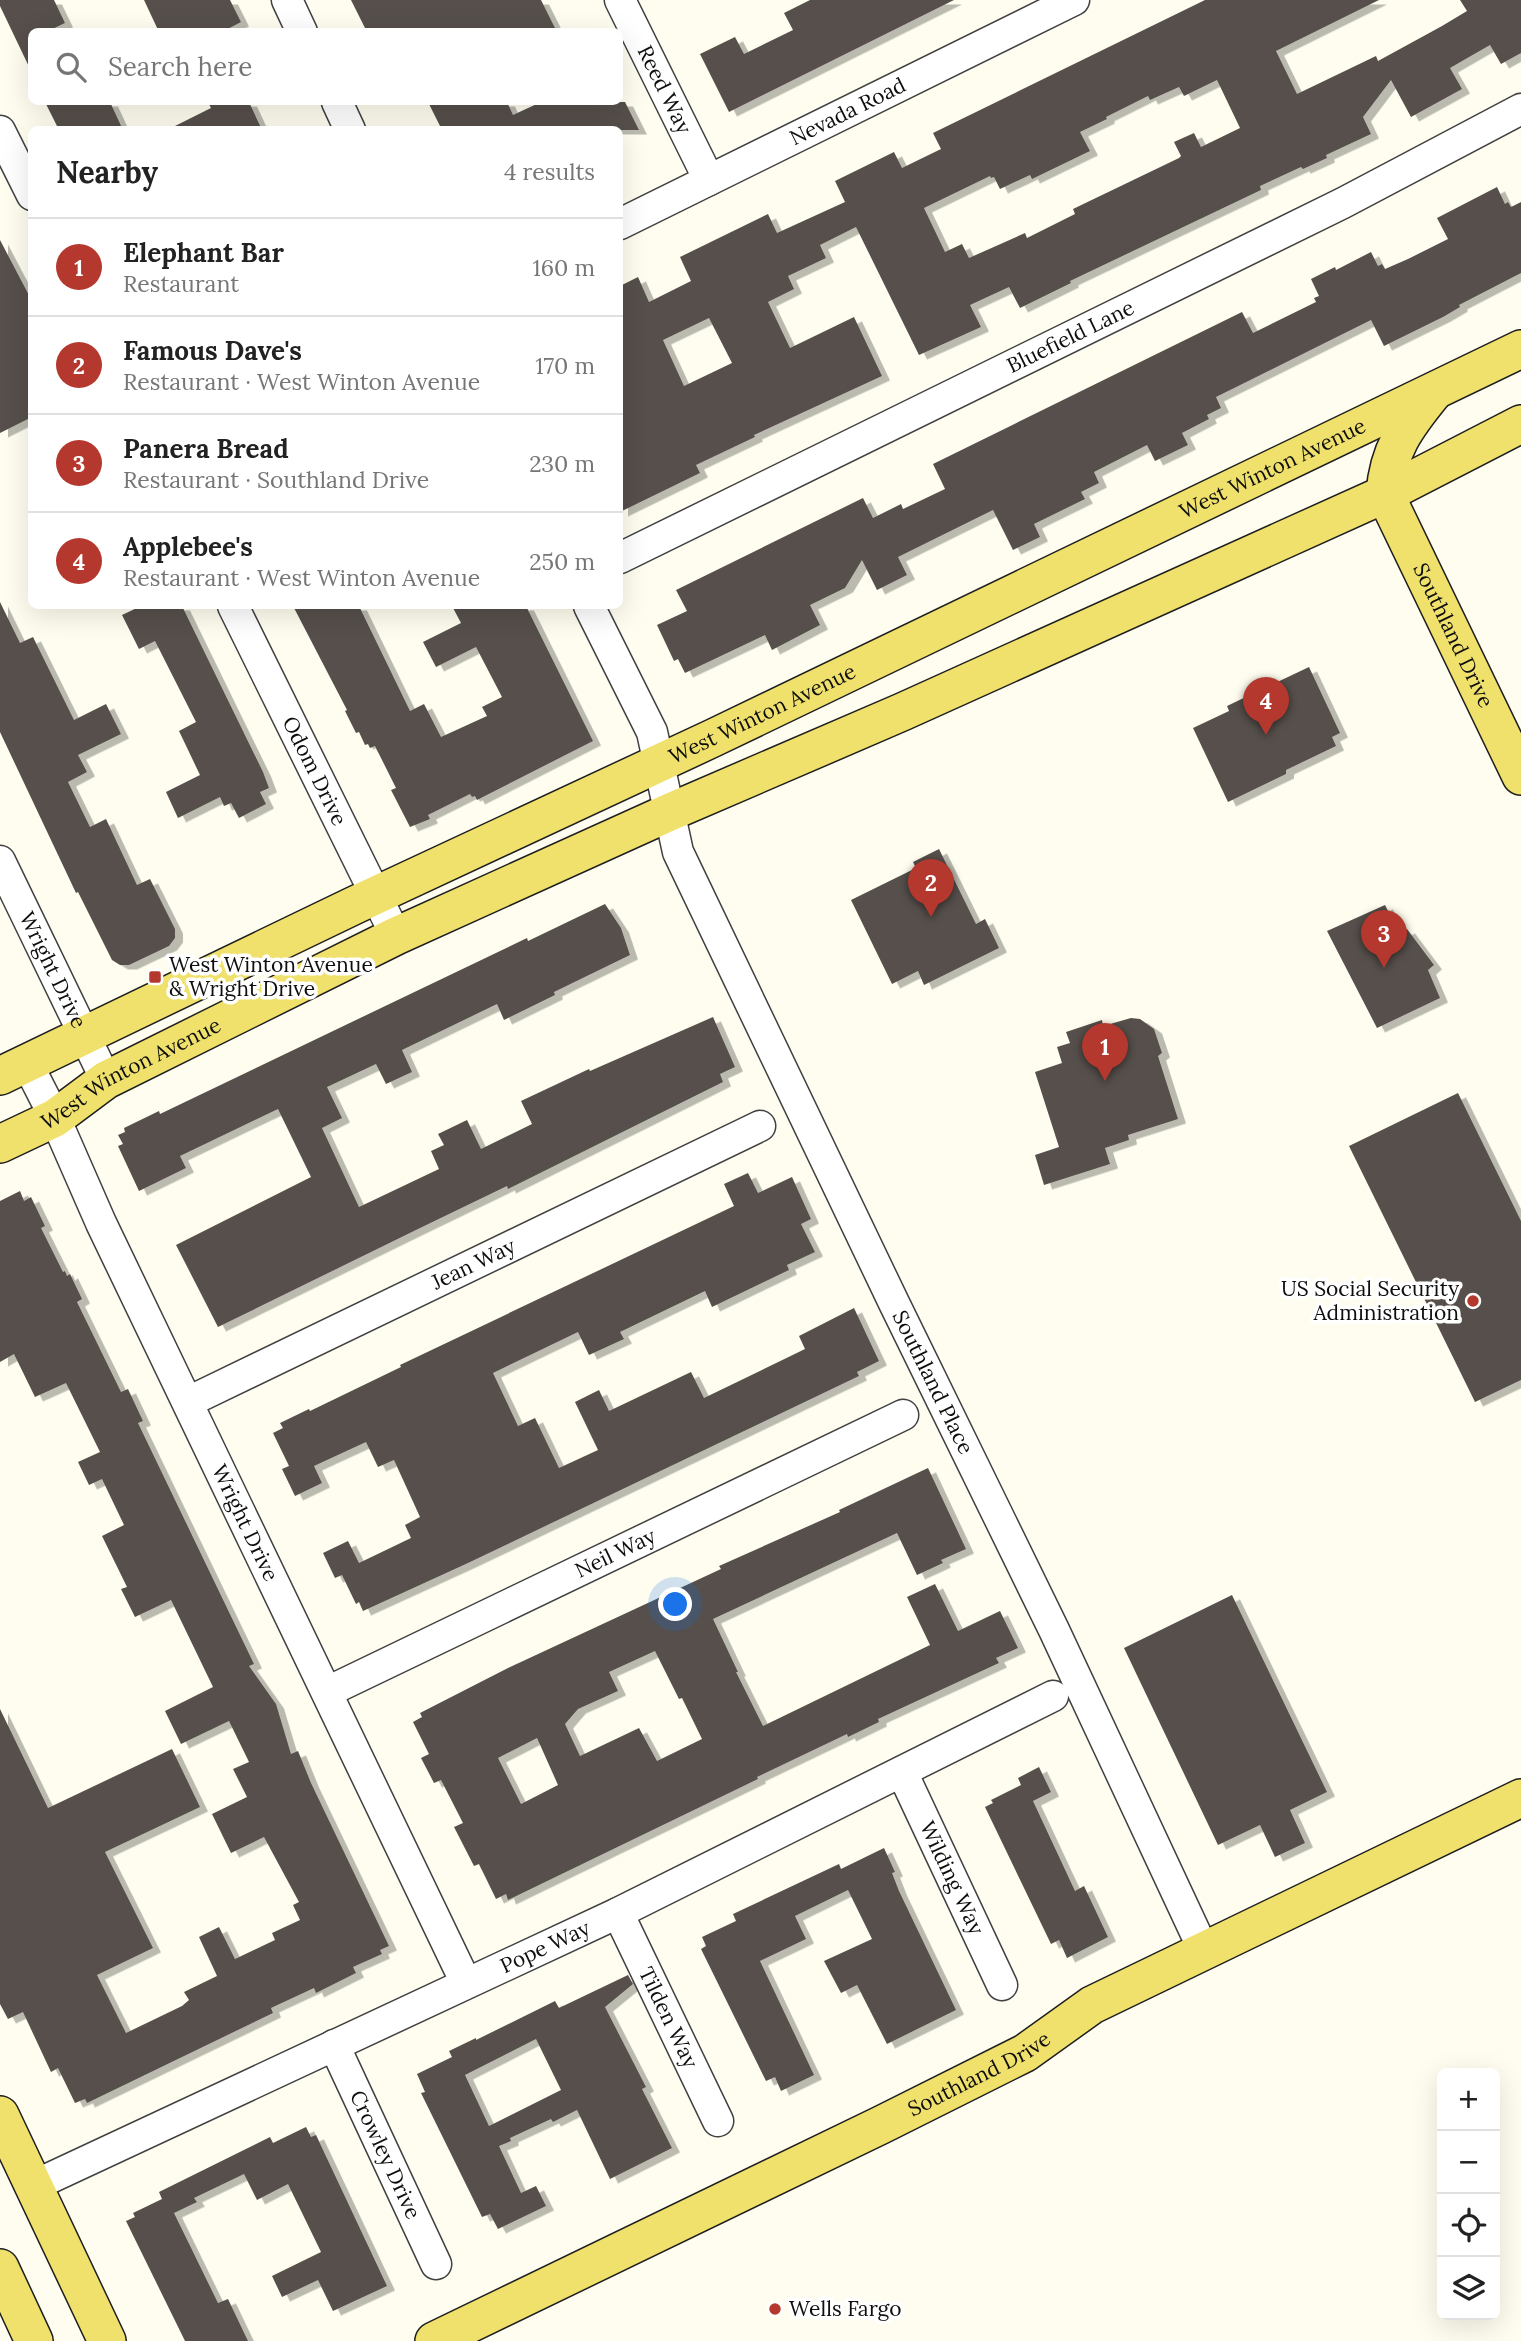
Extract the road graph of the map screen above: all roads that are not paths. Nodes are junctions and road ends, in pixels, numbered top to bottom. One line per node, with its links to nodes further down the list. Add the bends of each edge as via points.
1 (286, 0): 4 (street)
2 (620, 0): 9 (street, Reed Way)
3 (1074, 0): 9 (street, Nevada Road)
4 (300, 28)
5 (338, 105): 7 (street)
6 (1521, 109): 16 (street, Bluefield Lane, via 1343,203)
7 (348, 126)
8 (0, 131): 10 (street)
9 (709, 180): 11 (street, Nevada Road)
10 (28, 187)
11 (623, 223)
12 (1521, 349): 13 (main road, West Winton Avenue)
13 (1436, 390): 15 (main road, via 1407,425 1394,451); 20 (main road, West Winton Avenue)
14 (1521, 424): 15 (main road, West Winton Avenue)
15 (1385, 494): 19 (main road, Southland Drive); 22 (main road, West Winton Avenue)
16 (623, 557)
17 (234, 609): 24 (street, Odom Drive)
18 (590, 609): 20 (street, Southland Place, via 652,733)
19 (1511, 730): 21 (main road, Southland Drive)
20 (659, 763): 22 (street, Southland Place); 24 (main road, West Winton Avenue)
21 (1521, 776)
22 (670, 812): 25 (main road, West Winton Avenue); 39 (street, Southland Place, via 678,852)
23 (0, 861): 26 (street, Wright Drive)
24 (375, 896): 25 (street, Odom Drive); 26 (main road, West Winton Avenue)
25 (396, 936): 28 (main road, West Winton Avenue)
26 (85, 1036): 27 (main road, West Winton Avenue); 28 (street, Wright Drive)
27 (14, 1070): 29 (street, Wright Drive)
28 (106, 1080): 29 (main road, West Winton Avenue)
29 (55, 1118): 31 (main road, West Winton Avenue); 32 (street, Wright Drive)
30 (760, 1126): 32 (street, Jean Way)
31 (0, 1144)
32 (188, 1402): 34 (street, Wright Drive)
33 (903, 1415): 34 (street, Neil Way)
34 (327, 1692): 40 (street, Wright Drive)
35 (1053, 1696): 36 (street, Pope Way)
36 (902, 1772): 38 (street, Pope Way); 41 (street, Wilding Way)
37 (1521, 1798): 39 (main road, Southland Drive)
38 (618, 1913): 40 (street, Pope Way); 44 (street, Tilden Way)
39 (1205, 1951): 50 (main road, Southland Drive, via 1092,2005 1025,2053)
40 (466, 1983): 42 (street, Pope Way)
41 (1002, 1985)
42 (334, 2045): 45 (street, Pope Way); 46 (street, Crowley Drive)
43 (0, 2115): 45 (main road)
44 (718, 2121)
45 (33, 2186): 49 (main road)
46 (436, 2264)
47 (0, 2268): 48 (main road)
48 (34, 2341)
49 (107, 2341)
50 (434, 2341)

